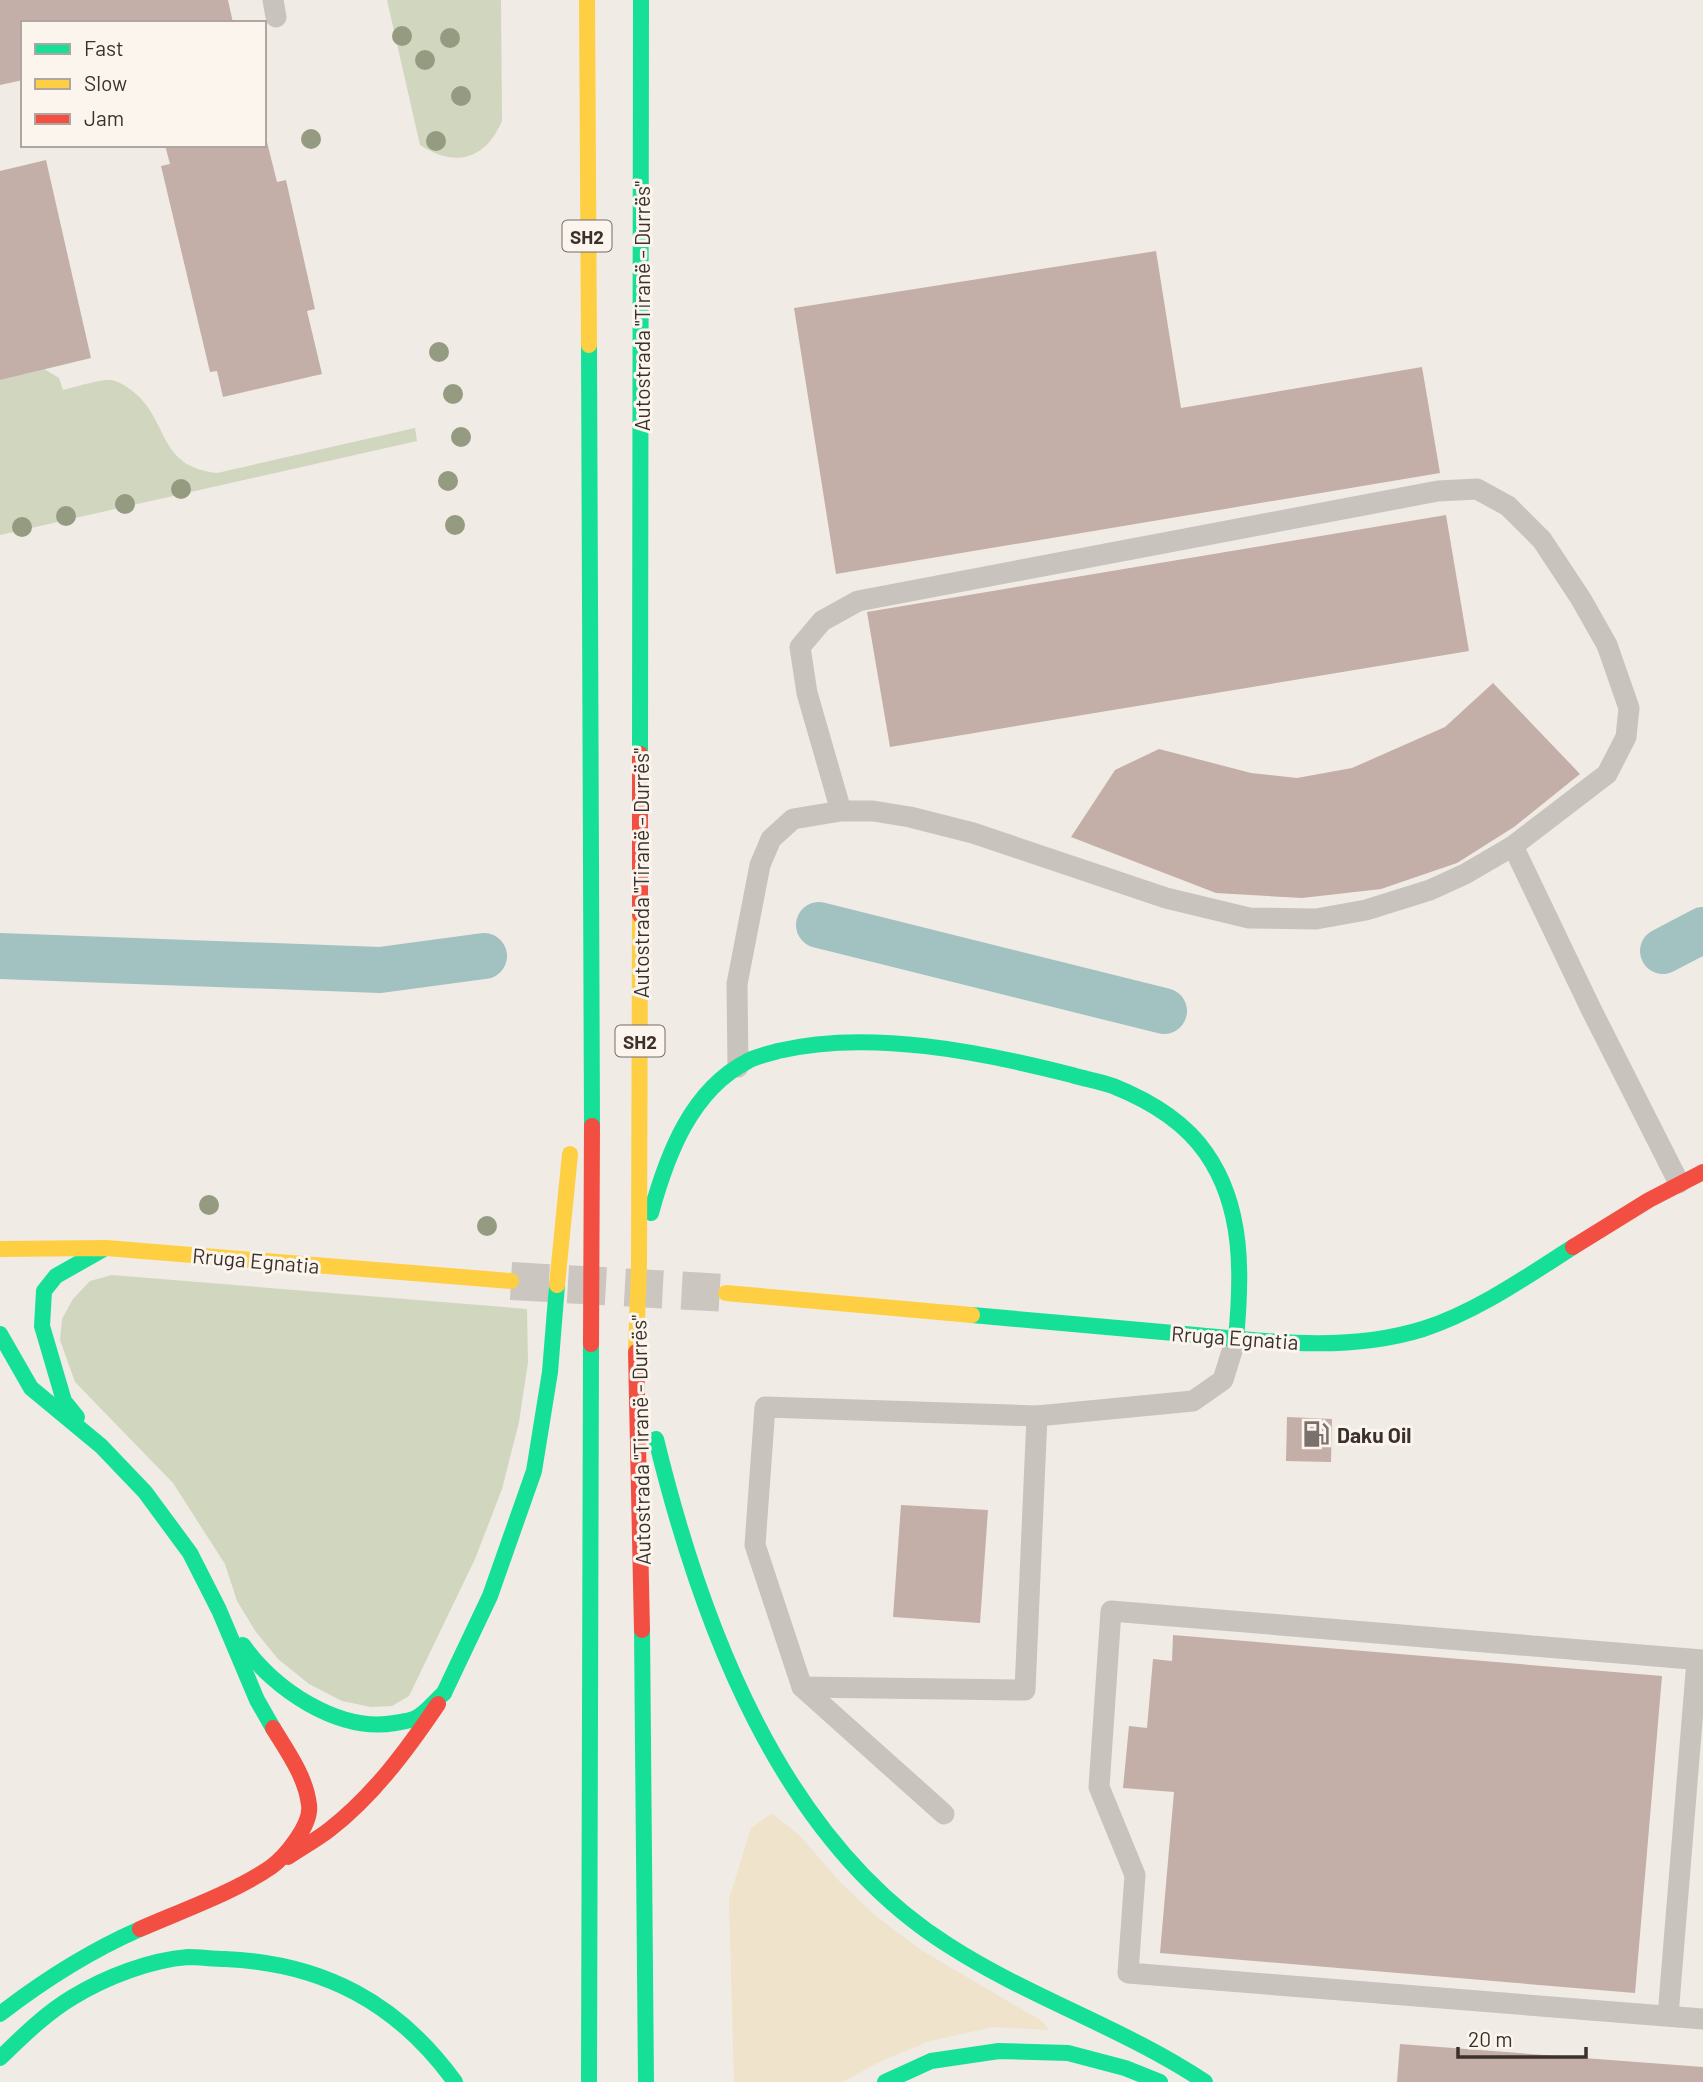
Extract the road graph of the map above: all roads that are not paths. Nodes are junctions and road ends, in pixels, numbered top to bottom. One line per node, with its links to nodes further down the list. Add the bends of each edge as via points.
1 (587, 0): 5 (main road, SH2)
2 (641, 0): 13 (main road, Autostrada "Tiranë - Durrës" / SH2)
3 (841, 811): 4 (lane, via 910,817 974,833 1122,884 1248,918 1316,919 1366,910 1430,890); 4 (lane, via 807,694 800,647 822,621 858,601 1438,491 1477,489 1508,506 1542,540 1607,645 1629,708 1626,737 1607,774); 6 (lane, via 793,819 771,839 760,865 737,984)
4 (1513, 846): 10 (lane)
5 (592, 989): 7 (main road); 34 (main road, SH2)
6 (738, 1067): 13 (main road, via 717,1083 689,1116 658,1184); 17 (main road, via 791,1047 884,1041 1016,1061 1113,1086 1141,1099 1179,1122 1206,1153 1232,1204 1241,1290)
7 (577, 1098)
8 (572, 1137): 26 (main road, via 550,1372 534,1471 491,1596)
9 (1703, 1172): 10 (main road, Rruga Egnatia)
10 (1679, 1183): 17 (main road, Rruga Egnatia, via 1524,1279 1421,1330 1336,1344)
11 (106, 1248): 12 (main road, Rruga Egnatia); 14 (main road, Rruga Egnatia); 22 (main road, via 56,1276 44,1292 42,1326 64,1401)
12 (0, 1249)
13 (639, 1262): 18 (main road, Autostrada "Tiranë - Durrës" / SH2)
14 (511, 1281)
15 (726, 1293): 17 (main road, Rruga Egnatia)
16 (0, 1334): 20 (main road)
17 (1236, 1338): 21 (lane, via 1223,1380 1193,1401)
18 (636, 1349): 35 (main road, Autostrada "Tiranë - Durrës" / SH2); 38 (main road, via 666,1485 702,1600 744,1696 790,1780 827,1833 873,1888 922,1928 999,1976 1145,2046)
19 (0, 1363): 20 (main road)
20 (31, 1388): 22 (main road)
21 (1037, 1416): 25 (lane, via 1026,1690); 25 (lane, via 765,1407 755,1545)
22 (100, 1446): 23 (main road, via 145,1492 190,1553)
23 (219, 1610): 26 (main road, via 254,1661 299,1698 344,1721 382,1726 415,1719); 28 (main road, via 257,1700 301,1775 310,1807 302,1833)
24 (1700, 1660): 30 (lane); 30 (lane, via 1111,1611 1098,1787 1135,1875 1128,1972)
25 (802, 1687): 27 (lane)
26 (444, 1693): 28 (main road, via 396,1765 364,1799 328,1831)
27 (944, 1814)
28 (273, 1866): 29 (main road, via 108,1942)
29 (0, 2014)
30 (1668, 2017): 31 (lane)
31 (1703, 2019)
32 (0, 2058): 33 (main road, via 74,1996 128,1972 183,1958 243,1960 304,1970 361,1995 405,2026)
33 (456, 2082)
34 (589, 2082)
35 (646, 2082)
36 (884, 2082): 37 (main road, via 931,2061 999,2050 1068,2053)
37 (1160, 2082)
38 (1205, 2082)

